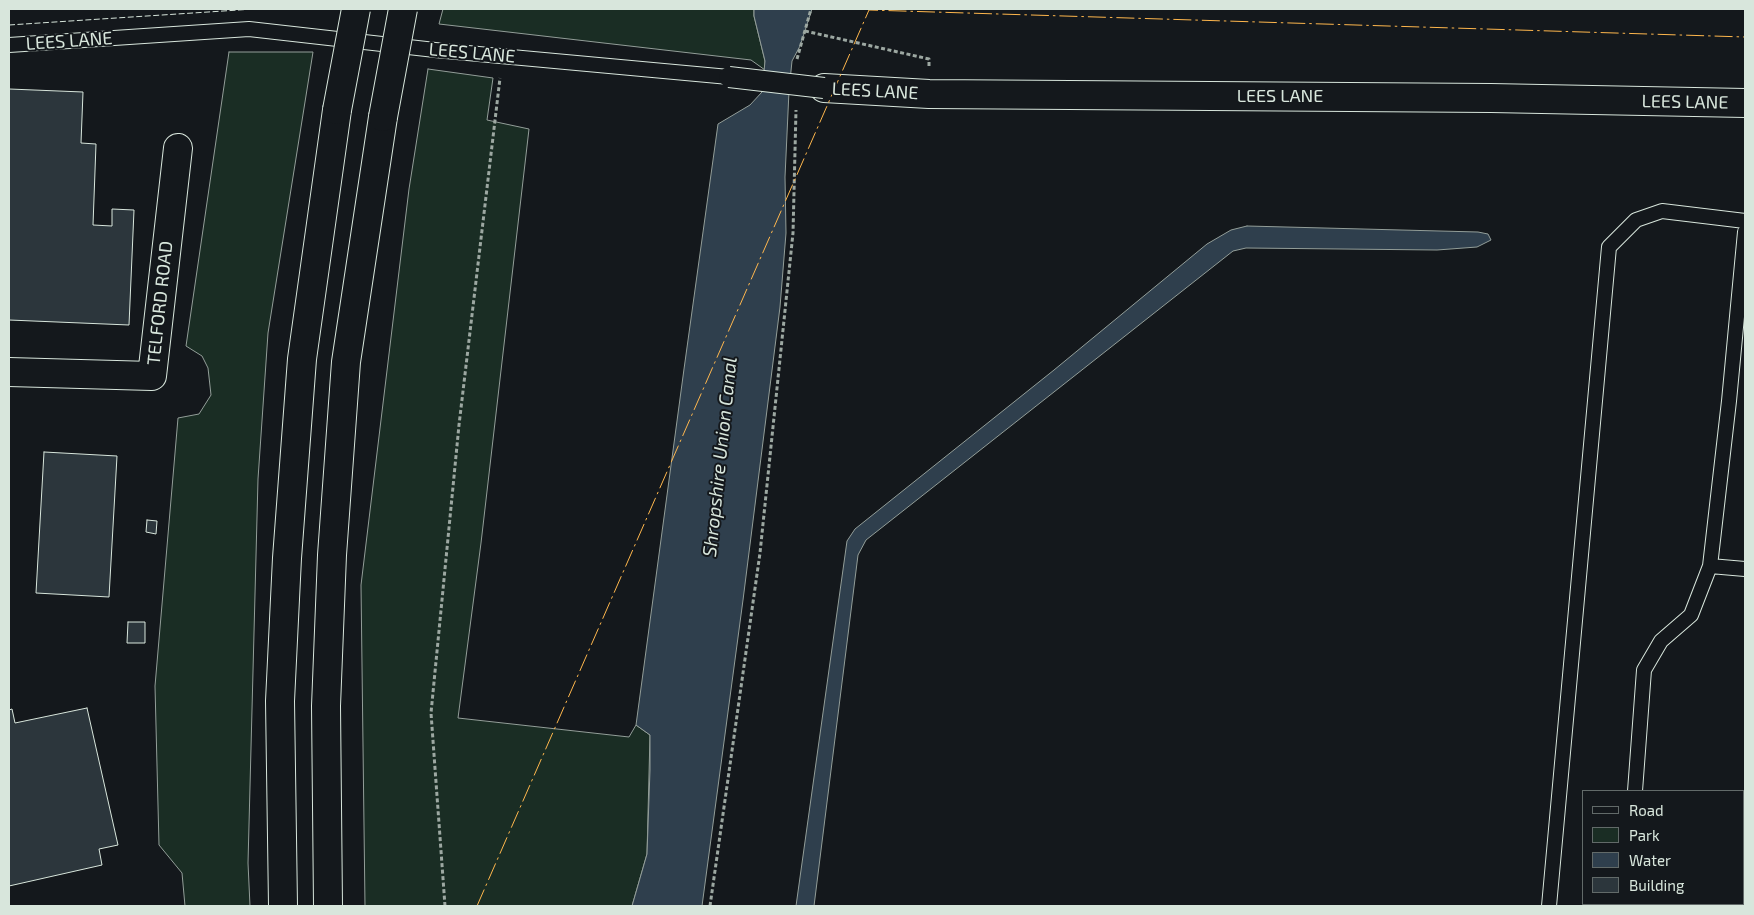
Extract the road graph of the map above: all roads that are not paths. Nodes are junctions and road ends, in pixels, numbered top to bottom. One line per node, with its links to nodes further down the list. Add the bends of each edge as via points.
1 (356, 9): 14 (main road, bridge, via 337,110 302,359 280,701)
2 (403, 9): 15 (main road, bridge, via 383,117 346,362 326,706)
3 (9, 45): 4 (lane, LEES LANE, via 248,29)
4 (729, 77): 5 (street, LEES LANE, bridge)
5 (824, 88): 6 (main road, LEES LANE, via 928,94)
6 (1745, 103)
7 (178, 148): 10 (main road, TELFORD ROAD, via 152,376)
8 (1745, 221): 16 (lane, via 1662,211 1636,220 1609,247)
9 (1745, 232): 11 (lane)
10 (9, 372)
11 (1710, 566): 12 (lane); 13 (lane, via 1691,615 1662,641 1644,670)
12 (1745, 569)
13 (1635, 790)
14 (283, 906)
15 (328, 906)
16 (1549, 906)

